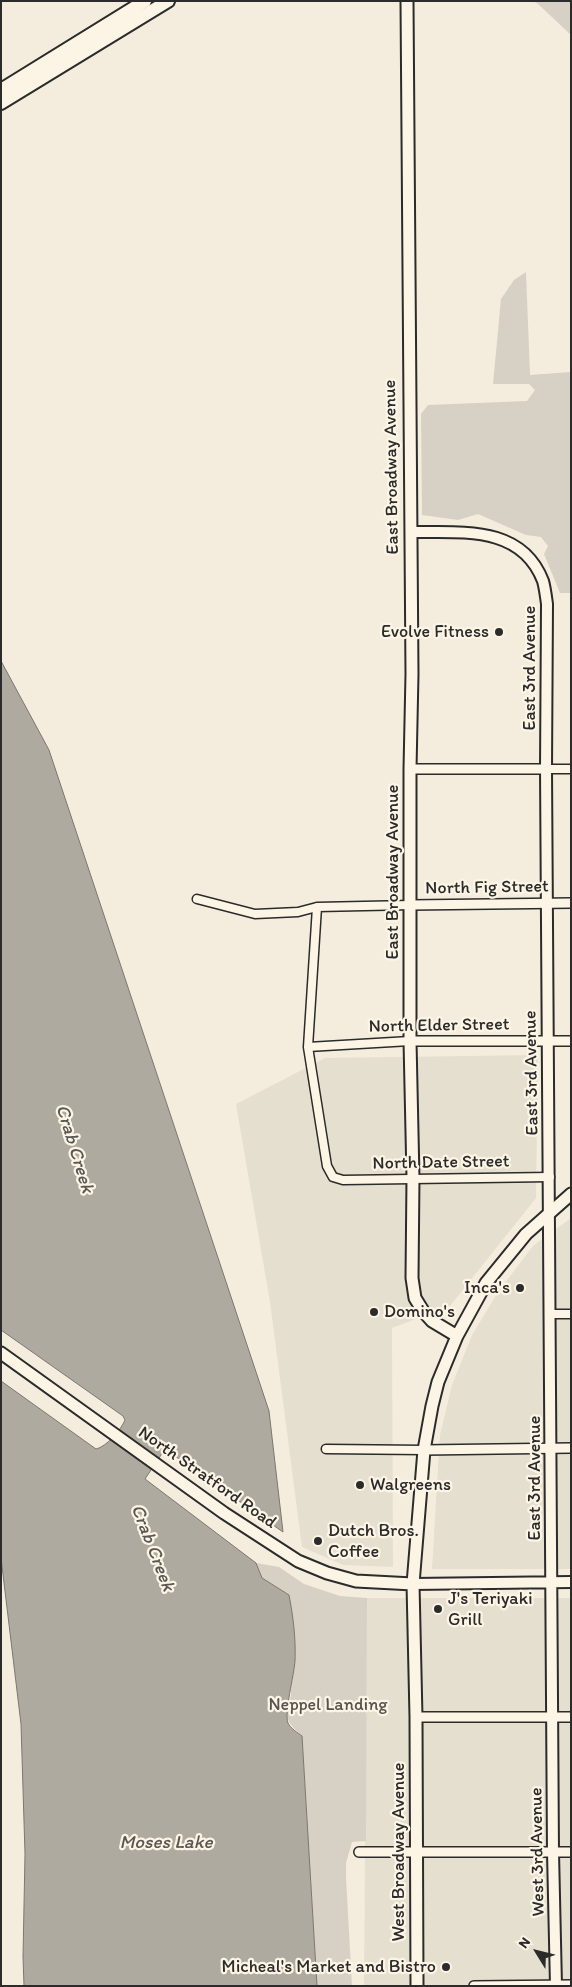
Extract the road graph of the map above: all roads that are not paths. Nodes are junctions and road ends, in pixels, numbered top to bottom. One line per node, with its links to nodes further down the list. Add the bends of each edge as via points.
1 (145, 1): 4 (highway)
2 (168, 1): 5 (highway)
3 (407, 1): 6 (main road, East Broadway Avenue)
4 (1, 90)
5 (1, 103)
6 (411, 532): 8 (main road, East Broadway Avenue); 9 (main road, East 3rd Avenue, via 493,536 512,543 535,567 543,582 547,604)
7 (571, 768): 9 (street)
8 (410, 769): 9 (street); 13 (main road, East Broadway Avenue)
9 (546, 769): 11 (main road, East 3rd Avenue)
10 (197, 899): 14 (street, North Fig Street, via 255,914 298,912)
11 (548, 903): 12 (street, North Fig Street); 13 (street, North Fig Street); 16 (main road, East 3rd Avenue)
12 (571, 903)
13 (411, 905): 14 (street, North Fig Street); 15 (main road, East Broadway Avenue)
14 (317, 907): 18 (street)
15 (410, 1041): 16 (street, North Elder Street); 18 (street, North Elder Street); 20 (main road, East Broadway Avenue)
16 (548, 1041): 17 (street, North Elder Street); 19 (main road, East 3rd Avenue)
17 (571, 1041)
18 (308, 1046): 20 (street, North Date Street, via 329,1173 343,1180)
19 (550, 1177): 20 (street, North Date Street); 22 (main road, East 3rd Avenue)
20 (413, 1178): 25 (main road, East Broadway Avenue, via 412,1278 415,1298 432,1321)
21 (571, 1194): 22 (main road)
22 (549, 1212): 23 (main road, East 3rd Avenue); 25 (main road, via 490,1277)
23 (550, 1314): 24 (street); 27 (main road, East 3rd Avenue)
24 (571, 1314)
25 (456, 1336): 30 (main road, via 436,1390)
26 (1, 1353): 33 (main road, North Stratford Road, via 298,1561 356,1581)
27 (551, 1448): 28 (street); 30 (street); 31 (main road, East 3rd Avenue)
28 (571, 1448)
29 (326, 1449): 30 (street)
30 (424, 1450): 33 (main road)
31 (552, 1582): 32 (main road); 33 (main road); 34 (main road, East 3rd Avenue)
32 (571, 1582)
33 (412, 1584): 36 (main road)
34 (552, 1717): 35 (street); 36 (street); 39 (main road, West 3rd Avenue)
35 (571, 1717)
36 (416, 1718): 38 (main road, West Broadway Avenue)
37 (359, 1852): 38 (street)
38 (416, 1852): 39 (street); 42 (main road, West Broadway Avenue)
39 (553, 1852): 40 (street); 44 (main road, West 3rd Avenue)
40 (571, 1852)
41 (571, 1985): 44 (street)
42 (417, 1986)
43 (474, 1986): 44 (street)
44 (556, 1986)

